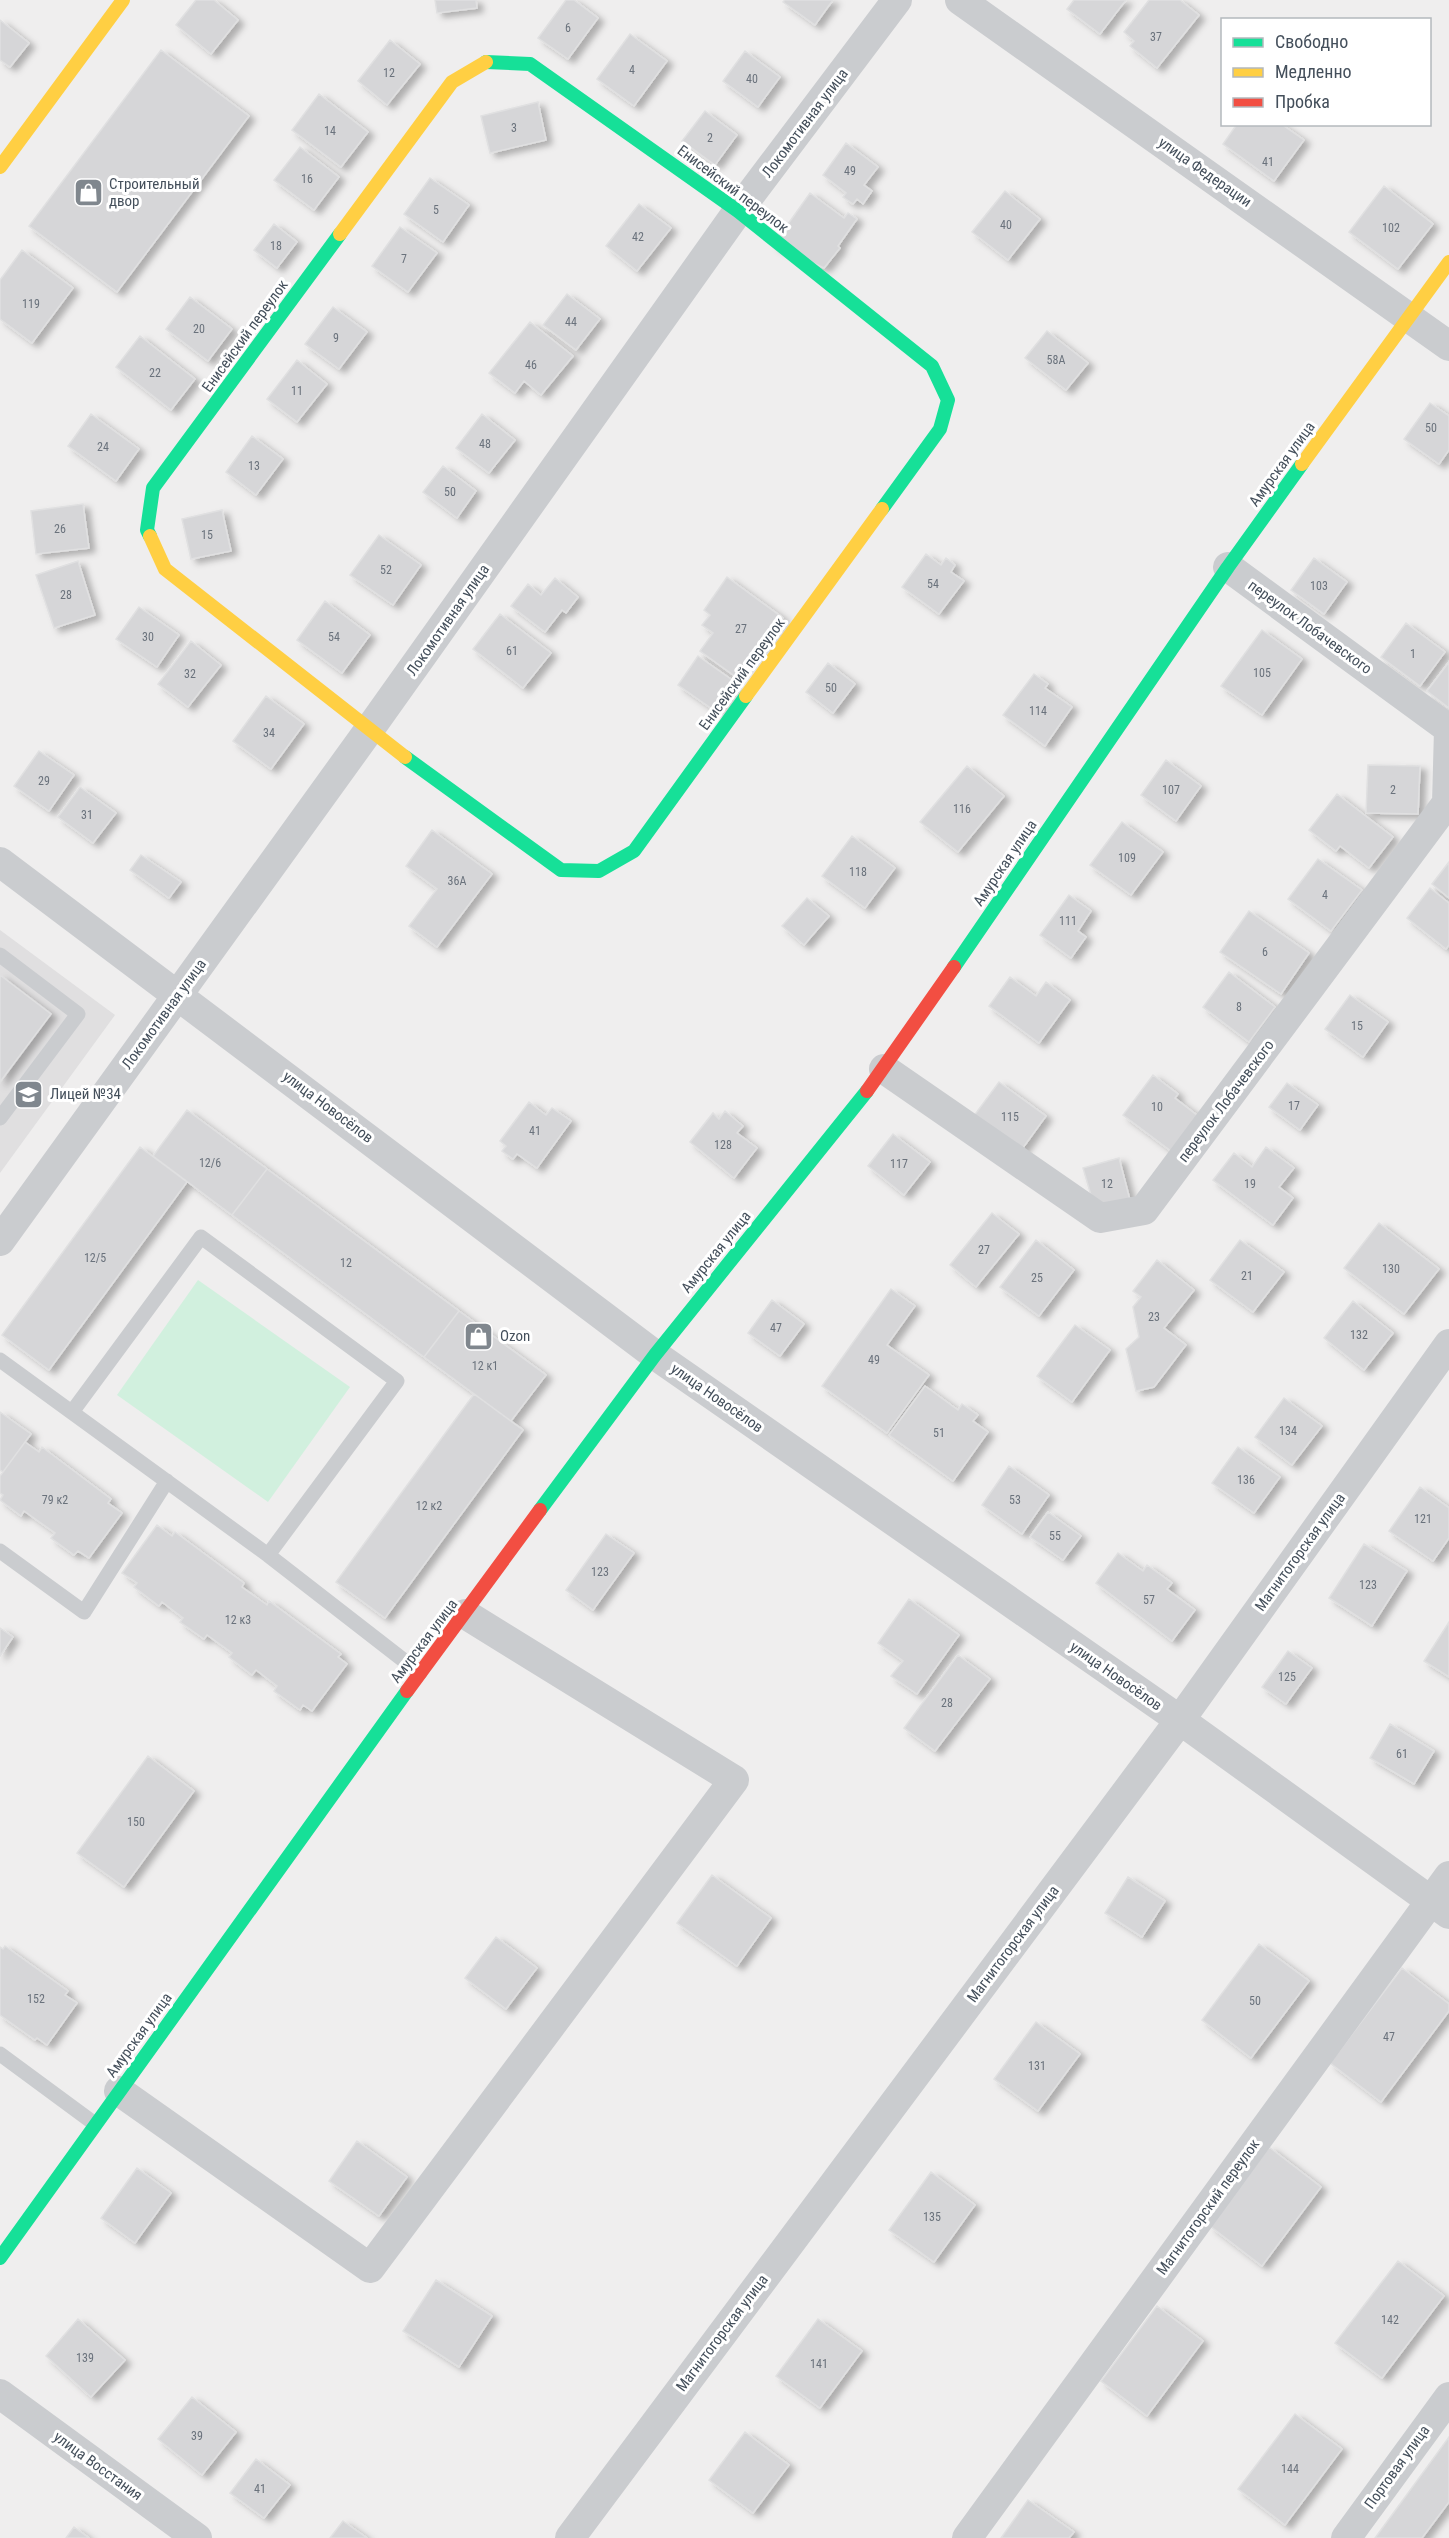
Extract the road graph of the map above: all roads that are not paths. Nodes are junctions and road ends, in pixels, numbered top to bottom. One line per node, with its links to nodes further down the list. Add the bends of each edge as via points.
1 (123, 0): 4 (street)
2 (897, 0): 5 (street, Локомотивная улица)
3 (960, 0): 7 (street, улица Федерации)
4 (0, 167)
5 (738, 211): 10 (street, Локомотивная улица); 10 (street, Енисейский переулок, via 932,366 948,400 940,429 634,851 599,871 561,870); 10 (street, Енисейский переулок, via 530,64 486,62 452,82 153,488 147,530 165,569)
6 (1449, 262): 7 (street, Амурская улица)
7 (1409, 316): 8 (street, улица Федерации); 9 (street, Амурская улица)
8 (1449, 346)
9 (1228, 567): 11 (street, переулок Лобачевского); 15 (street, Амурская улица)
10 (369, 730): 14 (street, Локомотивная улица)
11 (1449, 730): 15 (street, переулок Лобачевского, via 1447,803 1144,1210 1100,1218)
12 (0, 862): 14 (street, улица Новосёлов)
13 (0, 955): 16 (lane, via 78,1014)
14 (178, 994): 17 (street, Локомотивная улица); 19 (street, улица Новосёлов)
15 (884, 1069): 19 (street, Амурская улица)
16 (0, 1118)
17 (0, 1241)
18 (1449, 1344): 27 (street, Магнитогорская улица)
19 (655, 1355): 25 (street, Амурская улица); 27 (street, улица Новосёлов)
20 (0, 1360): 21 (lane)
21 (72, 1412): 22 (lane); 24 (lane, via 201,1237 397,1381)
22 (167, 1481): 23 (lane, via 84,1612); 24 (lane)
23 (0, 1551)
24 (268, 1555): 26 (lane)
25 (465, 1614): 26 (street, Амурская улица); 31 (street, via 734,1780 370,2268)
26 (420, 1672): 31 (street, Амурская улица)
27 (1180, 1720): 29 (street, улица Новосёлов); 37 (street, Магнитогорская улица)
28 (1449, 1876): 29 (street, Магнитогорский переулок)
29 (1440, 1907): 38 (street, Магнитогорский переулок)
30 (0, 2054): 32 (lane)
31 (119, 2091): 32 (street, Амурская улица)
32 (95, 2124): 33 (street, Амурская улица)
33 (0, 2258)
34 (0, 2394): 36 (street, улица Восстания)
35 (1449, 2397): 39 (street, Портовая улица)
36 (196, 2538)
37 (570, 2538)
38 (967, 2538)
39 (1346, 2538)

